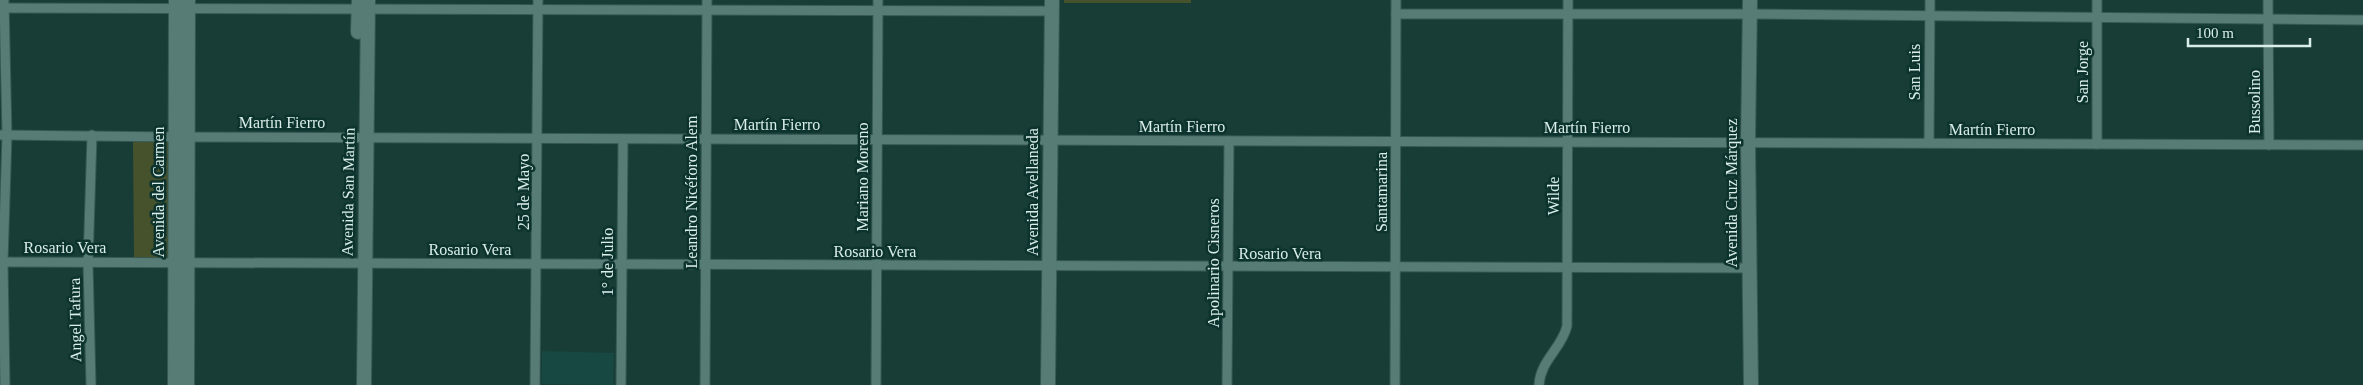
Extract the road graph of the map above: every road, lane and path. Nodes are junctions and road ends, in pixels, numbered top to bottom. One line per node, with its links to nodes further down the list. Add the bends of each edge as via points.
1 (1396, 0): 14 (street, Santamarina)
2 (1568, 0): 15 (street, Wilde)
3 (1750, 0): 16 (main road, Avenida Cruz Márquez)
4 (1930, 0): 17 (street, San Luis)
5 (2097, 0): 18 (street, San Jorge)
6 (2268, 0): 19 (street, Bussolino)
7 (182, 4): 8 (street); 11 (street); 23 (main road, Avenida del Carmen)
8 (363, 4): 9 (street); 24 (main road, Avenida San Martín)
9 (538, 4): 10 (street); 25 (street, 25 de Mayo)
10 (707, 4): 12 (street); 27 (street, Leandro Nicéforo Alem)
11 (3, 5): 21 (street)
12 (878, 5): 13 (street); 28 (street, Mariano Moreno)
13 (1052, 5): 29 (main road, Avenida Avellaneda)
14 (1396, 14): 15 (street); 31 (street, Santamarina)
15 (1568, 14): 16 (street); 32 (street, Wilde)
16 (1750, 14): 17 (street); 33 (main road, Avenida Cruz Márquez)
17 (1930, 16): 18 (street); 34 (street, San Luis)
18 (2097, 17): 19 (street); 35 (street, San Jorge)
19 (2268, 19): 20 (street); 36 (street, Bussolino)
20 (2363, 20)
21 (3, 135): 22 (street, Martín Fierro); 38 (street)
22 (92, 135): 23 (street, Martín Fierro); 39 (street, Angel Tafura)
23 (181, 137): 24 (street, Martín Fierro); 40 (main road, Avenida del Carmen)
24 (362, 138): 25 (street, Martín Fierro); 41 (main road, Avenida San Martín)
25 (538, 138): 26 (street, Martín Fierro); 42 (street, 25 de Mayo)
26 (622, 139): 27 (street, Martín Fierro); 43 (street, 1° de Julio)
27 (706, 139): 28 (street, Martín Fierro); 44 (street, Leandro Nicéforo Alem)
28 (878, 140): 29 (street, Martín Fierro); 45 (street, Mariano Moreno)
29 (1050, 140): 30 (street, Martín Fierro); 46 (main road, Avenida Avellaneda)
30 (1229, 141): 31 (street, Martín Fierro); 47 (street, Apolinario Cisneros)
31 (1396, 141): 32 (street, Martín Fierro); 49 (street, Santamarina)
32 (1567, 142): 33 (street, Martín Fierro); 50 (street, Wilde)
33 (1748, 143): 34 (street, Martín Fierro); 48 (main road, Avenida Cruz Márquez)
34 (1928, 143): 35 (street, Martín Fierro)
35 (2097, 144): 36 (street, Martín Fierro)
36 (2269, 144): 37 (street, Martín Fierro)
37 (2363, 145)
38 (1, 262): 39 (street, Rosario Vera); 51 (street)
39 (88, 263): 40 (street, Rosario Vera); 52 (street, Angel Tafura)
40 (181, 263): 41 (street, Rosario Vera); 53 (main road, Avenida del Carmen); 54 (main road, Avenida del Carmen)
41 (361, 263): 42 (street, Rosario Vera); 55 (main road, Avenida San Martín); 56 (main road, Avenida San Martín)
42 (537, 265): 43 (street, Rosario Vera); 57 (street, 25 de Mayo)
43 (622, 265): 44 (street, Rosario Vera); 58 (street, 1° de Julio)
44 (705, 266): 45 (street, Rosario Vera); 59 (street, Leandro Nicéforo Alem)
45 (877, 266): 46 (street, Rosario Vera); 60 (street, Mariano Moreno)
46 (1049, 266): 47 (street, Rosario Vera); 61 (main road, Avenida Avellaneda)
47 (1228, 268): 49 (street, Rosario Vera); 62 (street, Apolinario Cisneros)
48 (1749, 268): 50 (street, Rosario Vera); 65 (main road, Avenida Cruz Márquez)
49 (1396, 269): 50 (street, Rosario Vera); 63 (street, Santamarina)
50 (1568, 269): 64 (street, Wilde, via 1565,334 1545,364)
51 (5, 385)
52 (91, 385)
53 (175, 385)
54 (186, 385)
55 (357, 385)
56 (364, 385)
57 (535, 385)
58 (622, 385)
59 (705, 385)
60 (876, 385)
61 (1048, 385)
62 (1227, 385)
63 (1395, 385)
64 (1539, 385)
65 (1751, 385)

